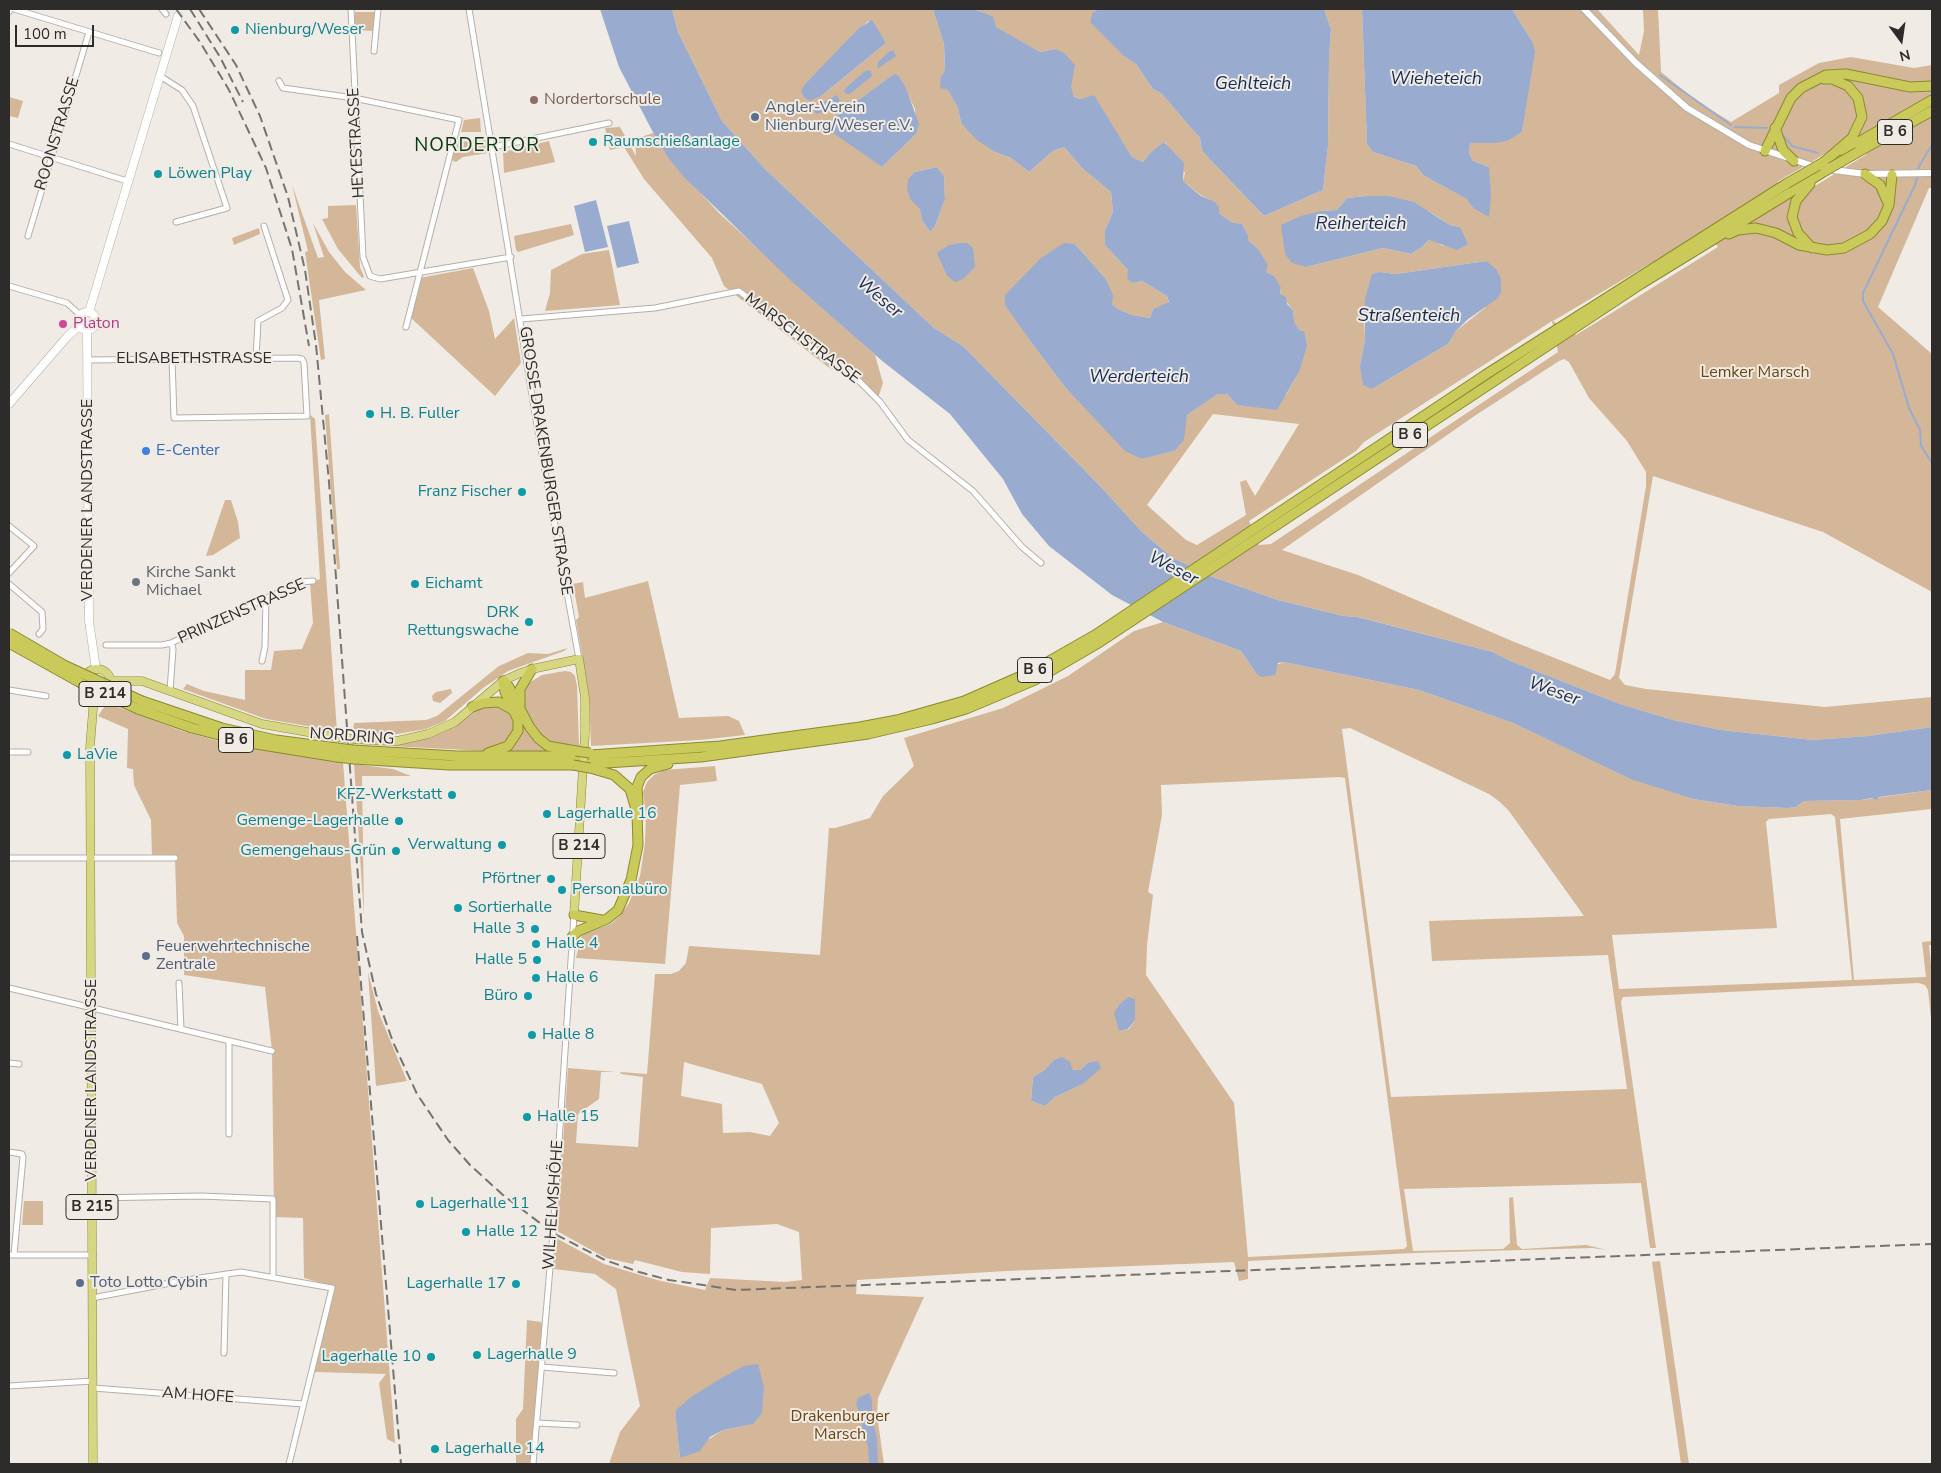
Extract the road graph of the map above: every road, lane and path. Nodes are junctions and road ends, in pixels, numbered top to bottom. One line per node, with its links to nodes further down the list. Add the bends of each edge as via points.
1 (10, 9): 8 (street)
2 (14, 9): 11 (street)
3 (162, 9): 9 (street)
4 (351, 9): 18 (street, HEYESTRASSE)
5 (378, 9): 12 (street)
6 (469, 9): 24 (street, GROSSE DRAKENBURGER STRASSE)
7 (1584, 9): 26 (street, via 1641,68 1686,108 1729,135)
8 (9, 12)
9 (166, 14)
10 (178, 16): 14 (main road)
11 (89, 32): 13 (street); 27 (street, ROONSTRASSE)
12 (374, 51)
13 (159, 53)
14 (160, 76): 33 (main road); 36 (street, via 182,90 193,106 227,208)
15 (1814, 80): 17 (highway, via 1826,75 1846,74 1899,85); 22 (highway, via 1791,98); 25 (highway, via 1840,82 1858,98 1862,117 1860,125)
16 (279, 81): 18 (street, via 283,88)
17 (1932, 86)
18 (354, 98): 42 (street, HEYESTRASSE, via 362,257 370,276 380,279); 42 (street, via 458,118)
19 (1932, 100): 25 (highway, B 6)
20 (1932, 111): 29 (highway, B 6, bridge)
21 (609, 122): 24 (street)
22 (1775, 128): 26 (highway); 28 (highway, via 1783,150)
23 (9, 144): 27 (street)
24 (493, 147): 41 (street, GROSSE DRAKENBURGER STRASSE)
25 (1843, 149): 29 (highway, B 6)
26 (1765, 151): 28 (street)
27 (51, 158): 33 (street); 39 (street, ROONSTRASSE)
28 (1794, 161): 31 (street)
29 (1825, 167): 34 (highway, B 6); 38 (highway, B 6, bridge, via 1786,184)
30 (1932, 173): 32 (street)
31 (1865, 174): 32 (street); 35 (highway, via 1880,185)
32 (1892, 175): 35 (highway)
33 (127, 181): 44 (main road)
34 (1802, 187): 38 (highway, B 6); 40 (highway, via 1792,217 1798,234)
35 (1889, 205): 40 (highway, via 1882,221 1859,242 1844,248)
36 (176, 222)
37 (264, 226): 50 (street, via 288,300 282,308 258,321)
38 (1718, 234): 40 (highway, via 1766,229 1798,245); 49 (highway, B 6); 49 (highway, B 6)
39 (28, 236)
40 (1812, 248)
41 (511, 257): 42 (street); 46 (street, GROSSE DRAKENBURGER STRASSE)
42 (421, 272): 48 (street)
43 (9, 286): 45 (street, via 67,303)
44 (89, 312): 45 (main road); 47 (main road, via 96,322)
45 (80, 316): 47 (main road)
46 (521, 318): 56 (street, MARSCHSTRASSE, via 656,308 739,291 829,361 850,372 880,402 908,440 973,491); 67 (street, GROSSE DRAKENBURGER STRASSE)
47 (84, 327): 52 (main road, VERDENER LANDSTRASSE); 53 (main road)
48 (406, 327)
49 (1557, 333): 55 (highway, B 6)
50 (256, 358): 51 (street, ELISABETHSTRASSE); 51 (street, ELISABETHSTRASSE, via 302,359 307,416 174,418)
51 (172, 359): 52 (street, ELISABETHSTRASSE)
52 (87, 360): 69 (main road, VERDENER LANDSTRASSE, via 89,621)
53 (9, 404)
54 (9, 526): 57 (street, via 34,546)
55 (1260, 530): 86 (highway, B 6, via 1061,656 999,687 897,720); 86 (highway, B 6, via 1093,647 1003,695 898,728 701,758)
56 (1041, 564)
57 (9, 574)
58 (313, 581): 60 (street, PRINZENSTRASSE, via 301,582)
59 (9, 584): 62 (street, via 42,612 43,629)
60 (266, 599): 65 (street, PRINZENSTRASSE); 68 (street)
61 (9, 633): 78 (highway, B 6, bridge)
62 (39, 634)
63 (9, 638): 71 (main road, B 214)
64 (9, 643): 78 (highway, B 6, bridge, via 88,688)
65 (171, 643): 66 (street, PRINZENSTRASSE); 75 (street, PRINZENSTRASSE)
66 (106, 645)
67 (579, 659): 70 (main road, NORDRING / B 214); 92 (main road, GROSSE DRAKENBURGER STRASSE / B 214, via 586,733)
68 (262, 660)
69 (96, 669): 71 (main road, B 214); 72 (main road, B 214, via 104,671)
70 (532, 669): 73 (main road, NORDRING / B 214); 80 (highway, via 520,689)
71 (83, 680): 77 (main road, B 214, via 86,692)
72 (111, 681): 75 (main road, NORDRING / B 214, via 142,681); 77 (main road, B 214, via 106,694)
73 (503, 681): 79 (main road, NORDRING / B 214); 80 (highway, B 6, via 505,692)
74 (9, 690): 76 (street)
75 (170, 691): 79 (main road, NORDRING / B 214, bridge, via 262,724 353,739 398,741 418,737 448,726)
76 (46, 696)
77 (94, 697): 90 (main road, VERDENER LANDSTRASSE / B 215, via 90,725)
78 (140, 705): 84 (highway, B 6, bridge, via 192,728 250,743)
79 (472, 707): 80 (highway, via 499,702)
80 (517, 709): 83 (highway, via 538,738 548,746); 85 (highway, B 6, via 518,731 508,746 494,752)
81 (9, 752): 82 (street)
82 (28, 752)
83 (576, 754): 85 (highway, B 6); 87 (highway, B 6, bridge)
84 (354, 755): 85 (highway, B 6); 87 (highway, B 6, bridge, via 449,765 573,765)
85 (457, 756)
86 (672, 757): 87 (highway, B 6); 87 (highway, B 6, via 602,755); 88 (highway, via 641,777 637,787)
87 (590, 760): 88 (highway, via 623,781 630,789)
88 (637, 813): 93 (highway, via 638,845 632,880 618,910)
89 (9, 858): 90 (street)
90 (90, 858): 91 (street); 97 (main road, VERDENER LANDSTRASSE / B 215)
91 (175, 858)
92 (574, 915): 93 (highway); 94 (street, WILHELMSHÖHE)
93 (603, 920): 94 (highway)
94 (572, 937): 112 (street, WILHELMSHÖHE)
95 (179, 983): 98 (street)
96 (9, 988): 97 (street)
97 (91, 1007): 98 (street); 105 (main road, VERDENER LANDSTRASSE / B 215)
98 (181, 1030): 99 (street)
99 (229, 1041): 100 (street); 103 (street)
100 (272, 1051)
101 (9, 1063): 102 (street)
102 (19, 1064)
103 (229, 1134)
104 (9, 1152): 106 (street, via 22,1154 23,1158)
105 (92, 1198): 107 (main road, VERDENER LANDSTRASSE / B 215); 109 (street, via 201,1196 273,1199)
106 (11, 1255): 107 (street)
107 (92, 1255): 110 (main road, VERDENER LANDSTRASSE / B 215)
108 (226, 1274): 109 (street, via 241,1272); 110 (street); 111 (street)
109 (273, 1277): 116 (street, via 332,1288)
110 (92, 1298): 114 (main road, VERDENER LANDSTRASSE / B 215)
111 (224, 1353)
112 (542, 1367): 113 (street); 117 (street, WILHELMSHÖHE)
113 (614, 1373)
114 (93, 1385): 115 (street, AM HOFE); 116 (street, AM HOFE); 119 (main road, VERDENER LANDSTRASSE / B 215)
115 (9, 1386)
116 (303, 1404): 120 (street)
117 (537, 1423): 118 (street); 121 (street, WILHELMSHÖHE)
118 (577, 1425)
119 (94, 1464)
120 (289, 1464)
121 (533, 1464)

